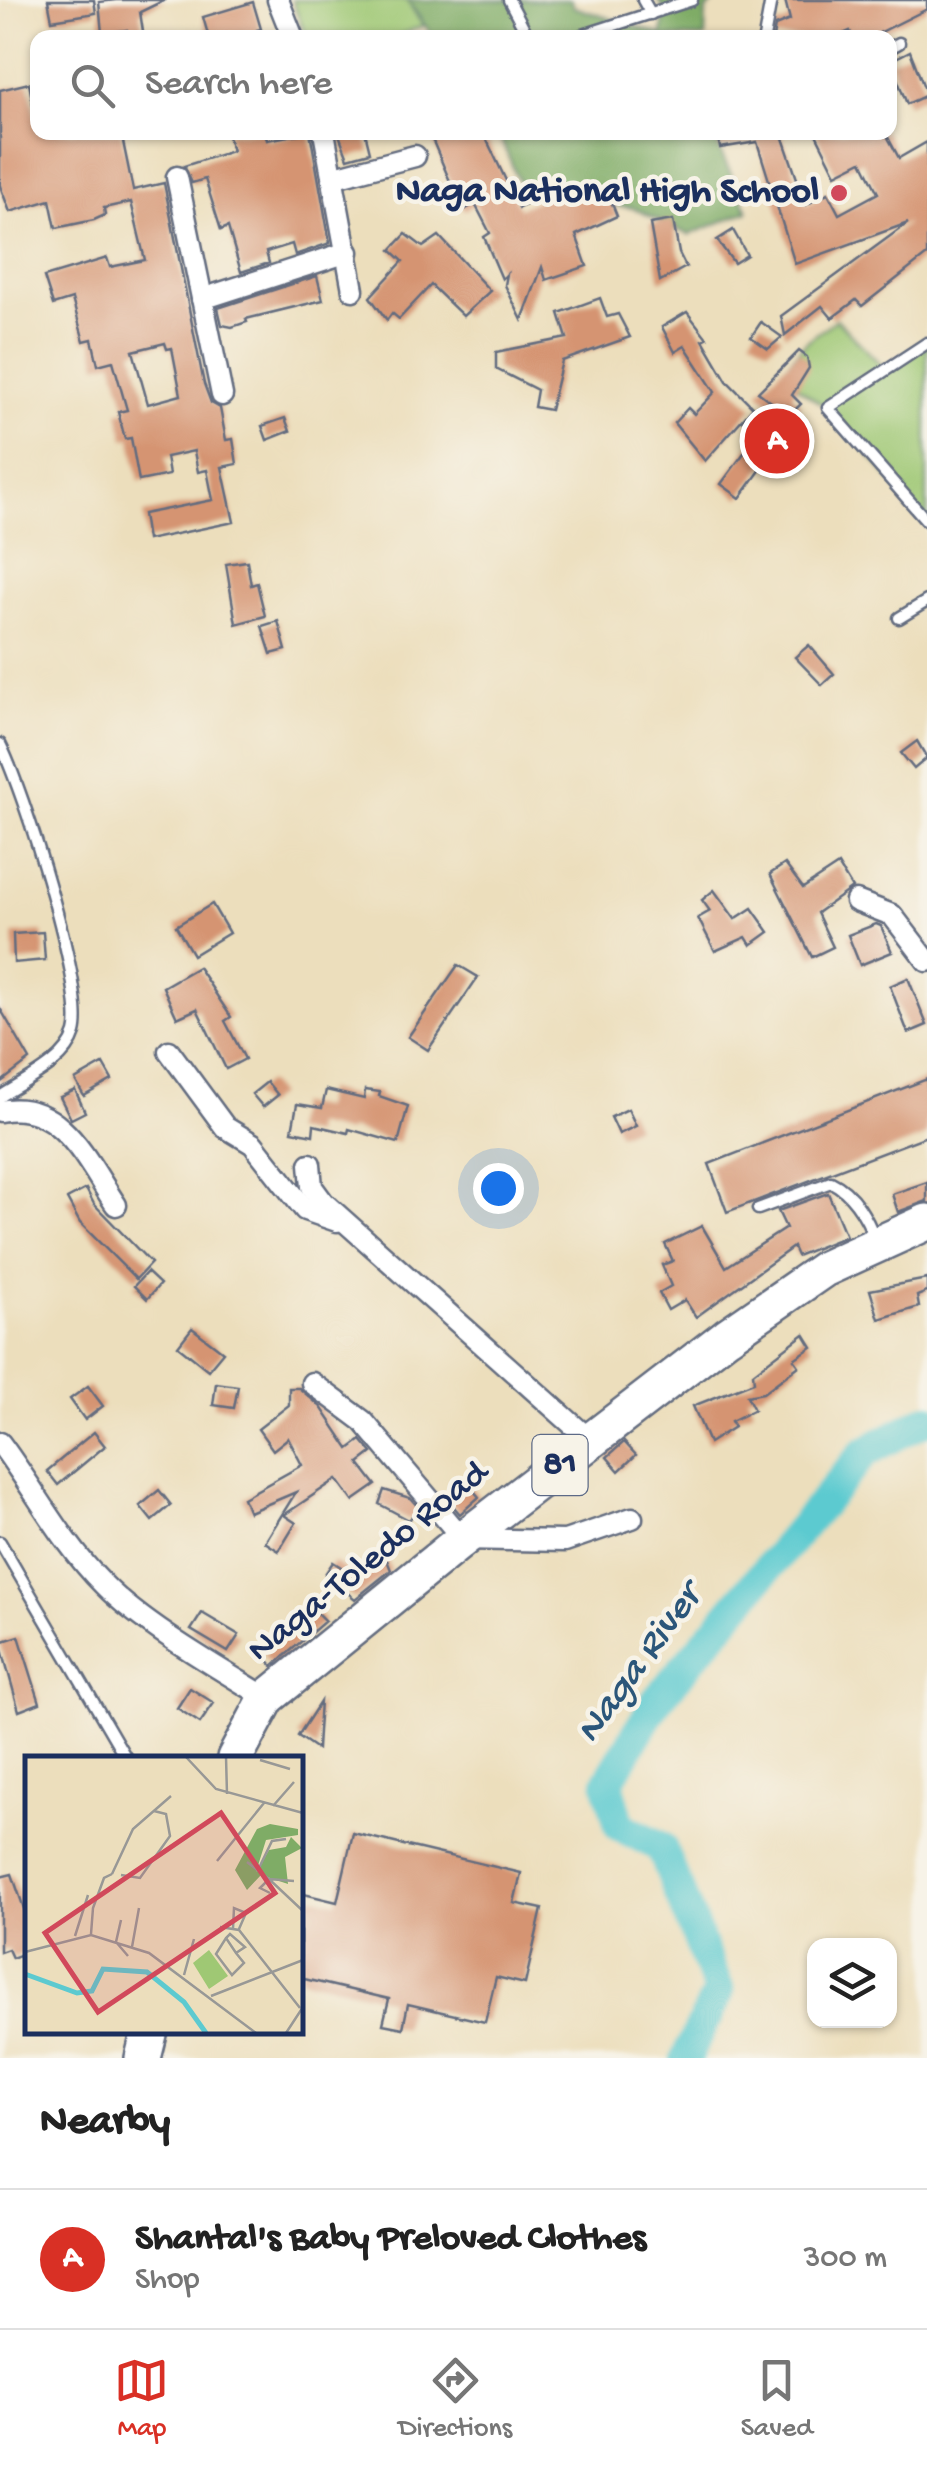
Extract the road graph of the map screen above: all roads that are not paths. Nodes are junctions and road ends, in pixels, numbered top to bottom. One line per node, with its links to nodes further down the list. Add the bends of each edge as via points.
1 (278, 0): 7 (street)
2 (509, 0): 8 (lane)
3 (643, 0): 6 (lane)
4 (692, 0): 6 (lane)
5 (772, 0): 10 (lane)
6 (651, 14): 9 (lane)
7 (290, 30)
8 (525, 30)
9 (600, 30)
10 (766, 30)
11 (326, 140): 14 (street)
12 (415, 156): 14 (street)
13 (177, 177): 17 (street)
14 (335, 177): 15 (street)
15 (348, 252): 16 (street); 17 (street)
16 (353, 290)
17 (202, 299): 19 (street)
18 (927, 342): 20 (lane, via 828,408)
19 (222, 395)
20 (927, 522)
21 (927, 600): 22 (lane)
22 (899, 618)
23 (0, 744): 27 (lane, via 36,833 76,1002 76,1030 60,1057)
24 (856, 901): 25 (street, via 892,916)
25 (927, 961)
26 (170, 1051): 33 (street, via 225,1127 253,1144 305,1210)
27 (0, 1097)
28 (0, 1112): 30 (street, via 41,1112 62,1128)
29 (310, 1164): 33 (street, via 312,1187)
30 (116, 1205)
31 (758, 1208): 34 (lane, via 832,1182 867,1217)
32 (927, 1222): 34 (highway, Naga-Toledo Road / 81)
33 (352, 1227): 36 (street)
34 (877, 1242): 36 (highway, Naga-Toledo Road / 81, via 824,1269 727,1336)
35 (312, 1383): 39 (street, via 363,1421)
36 (591, 1441): 39 (highway, Naga-Toledo Road / 81)
37 (0, 1443): 41 (street, via 102,1583)
38 (632, 1518): 39 (street, via 566,1542)
39 (463, 1539): 41 (highway, Naga-Toledo Road / 81)
40 (0, 1542): 42 (lane)
41 (267, 1698): 43 (highway, Naga-Toledo Road / 81)
42 (125, 1756)
43 (236, 1756)
44 (149, 2033): 45 (highway)
45 (143, 2058)

